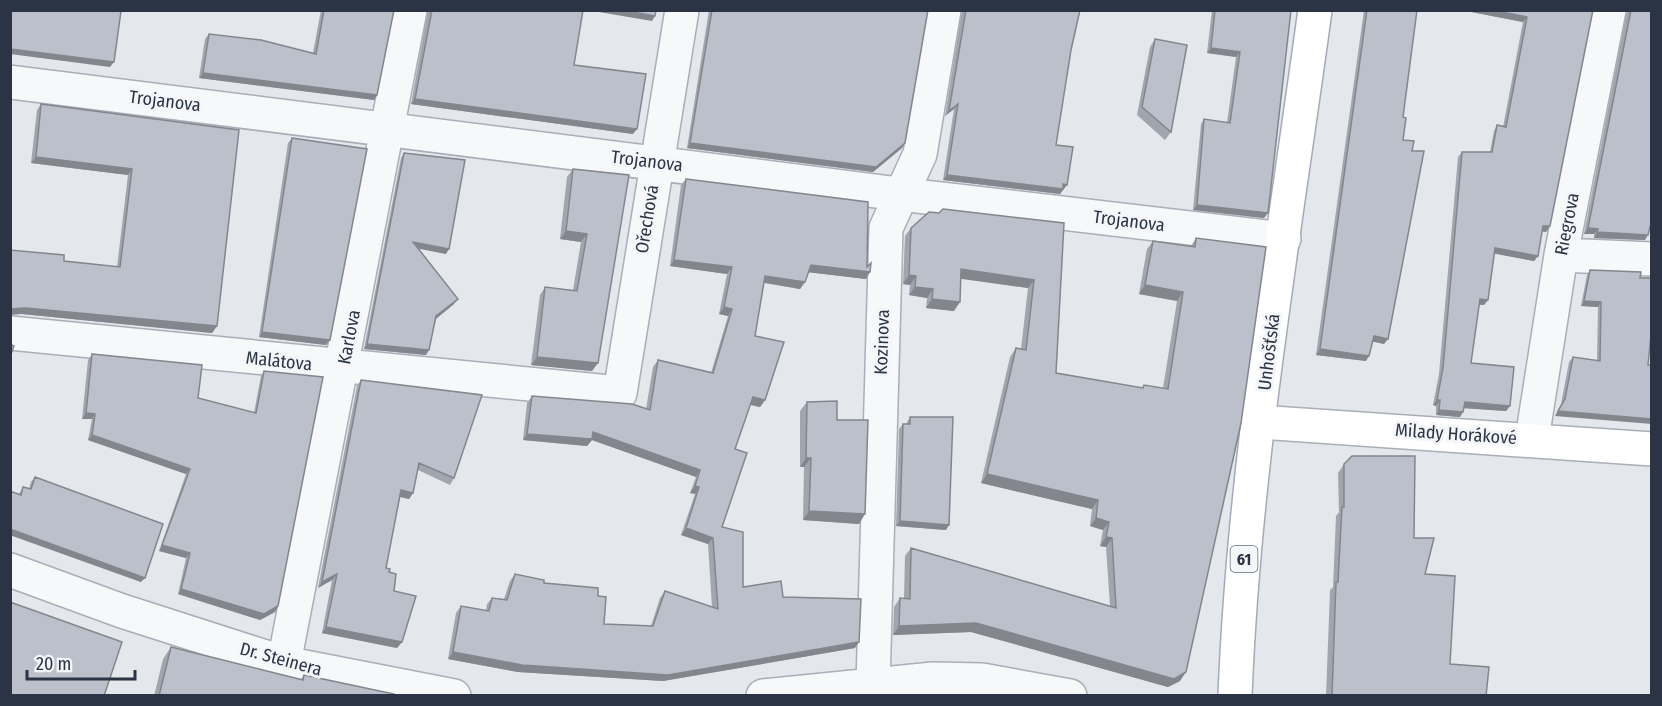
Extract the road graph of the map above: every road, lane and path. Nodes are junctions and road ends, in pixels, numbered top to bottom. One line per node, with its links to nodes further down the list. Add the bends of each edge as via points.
1 (410, 10): 7 (street, Karlova)
2 (681, 10): 8 (street, Ořechová)
3 (944, 10): 9 (street, Kozinova, via 920,154)
4 (1315, 10): 10 (main road, Unhošťská / 61)
5 (1609, 10): 11 (street, Riegrova)
6 (10, 82): 7 (street, Trojanova)
7 (388, 129): 8 (street, Trojanova); 14 (street, Karlova)
8 (656, 162): 9 (street, Trojanova); 15 (street, Ořechová)
9 (899, 194): 10 (street, Trojanova); 21 (street, Kozinova, via 886,228)
10 (1284, 239): 16 (main road, Unhošťská / 61)
11 (1561, 255): 12 (street); 17 (street, Riegrova)
12 (1652, 259)
13 (10, 333): 14 (street, Malátova)
14 (343, 368): 15 (street, Malátova); 20 (street, Karlova)
15 (620, 393)
16 (1259, 422): 17 (main road, Milady Horákové); 26 (main road, Unhošťská / 61, via 1239,608)
17 (1532, 439): 18 (main road, Milady Horákové)
18 (1652, 448)
19 (10, 570): 20 (street, Dr. Steinera)
20 (284, 663): 23 (street, Dr. Steinera)
21 (873, 684): 22 (street); 25 (street, via 982,680)
22 (826, 693): 24 (street)
23 (454, 696)
24 (763, 696)
25 (1070, 696)
26 (1235, 696)

